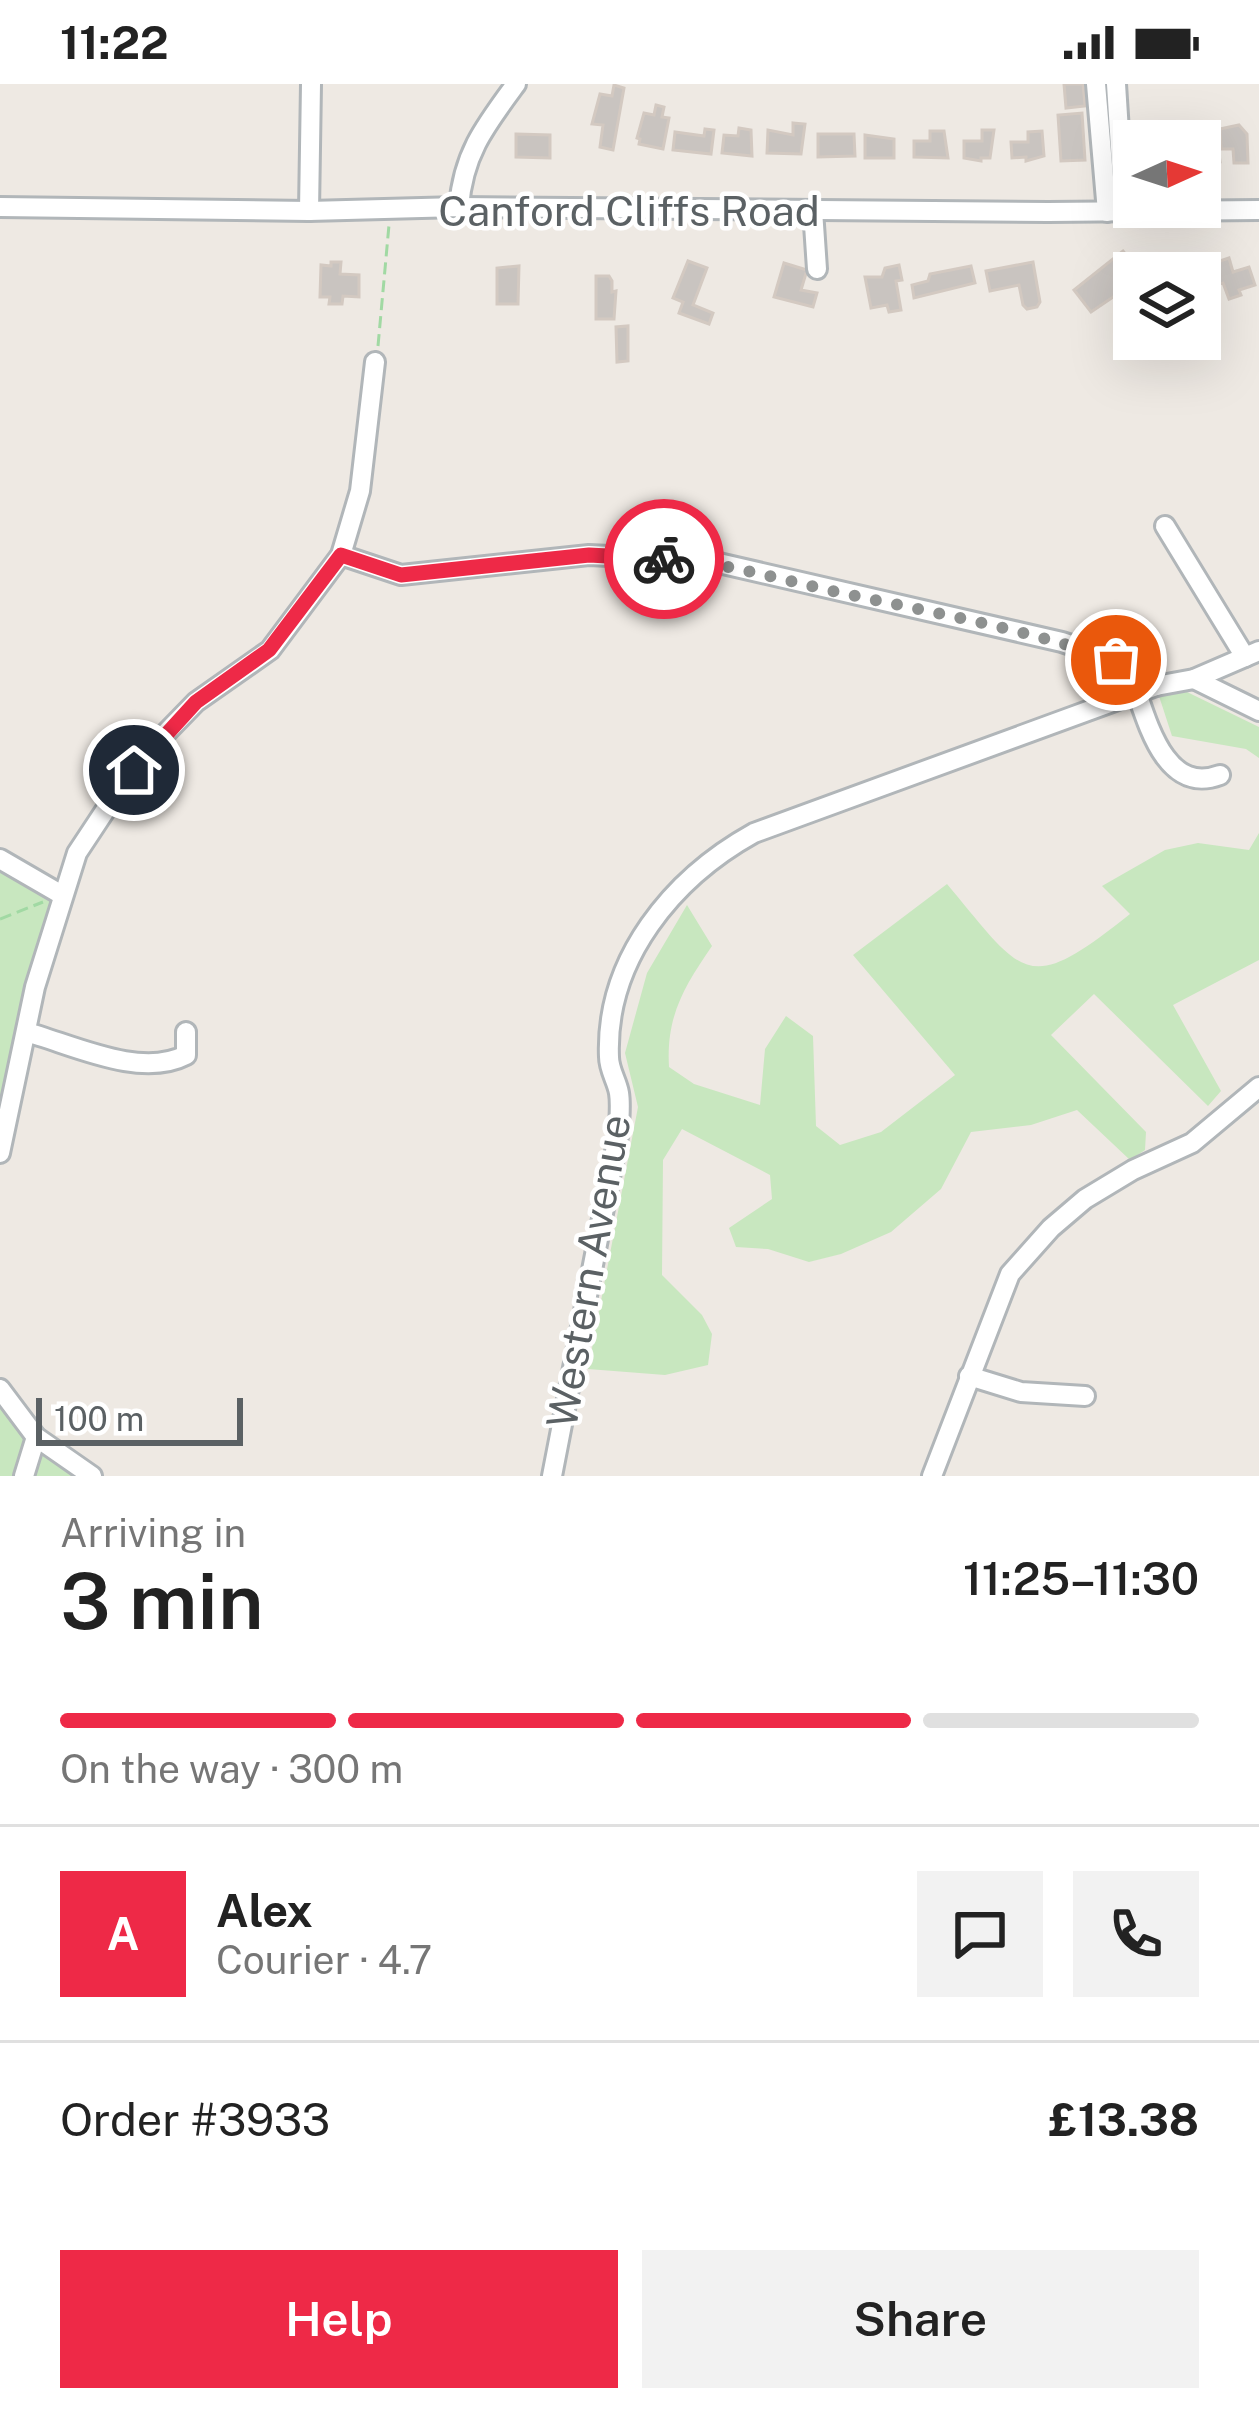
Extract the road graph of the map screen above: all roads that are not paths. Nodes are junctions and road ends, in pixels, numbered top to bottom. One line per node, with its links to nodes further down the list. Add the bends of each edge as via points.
1 (311, 84): 12 (street)
2 (516, 84): 8 (street, via 461,172)
3 (1096, 84): 6 (street)
4 (1116, 84): 5 (street)
5 (1116, 120)
6 (1113, 192)
7 (0, 207): 12 (street, Canford Cliffs Road)
8 (459, 207): 9 (street, Canford Cliffs Road); 12 (street, Canford Cliffs Road)
9 (813, 210): 13 (street, Canford Cliffs Road); 14 (street)
10 (1221, 210): 11 (street, Canford Cliffs Road)
11 (1259, 210)
12 (309, 211)
13 (1113, 211)
14 (817, 269)
15 (375, 362): 17 (street, via 360,491)
16 (1165, 526): 18 (street)
17 (341, 555): 20 (street, via 401,575 589,555 710,561 1062,642 1116,660); 25 (street, via 269,650 196,702 151,750 77,853)
18 (1252, 654): 19 (street)
19 (1194, 679): 20 (street, Western Avenue); 22 (street)
20 (1156, 686): 21 (street, Western Avenue)
21 (1137, 694): 23 (street, via 1150,732 1178,772); 36 (street, Western Avenue, via 754,833 712,857 640,938 613,1021 609,1060 619,1131)
22 (1259, 711)
23 (1220, 775)
24 (0, 859): 25 (street)
25 (62, 895): 26 (street)
26 (26, 1032): 27 (street, via 149,1062 186,1055); 29 (street)
27 (187, 1032)
28 (1259, 1088): 30 (street, via 1192,1143 1084,1199 1052,1228 1010,1274)
29 (0, 1153)
30 (969, 1376): 32 (street, via 1021,1392); 37 (street)
31 (0, 1389): 33 (street)
32 (1085, 1396)
33 (36, 1437): 34 (street); 35 (street)
34 (24, 1476)
35 (92, 1476)
36 (552, 1476)
37 (932, 1476)

